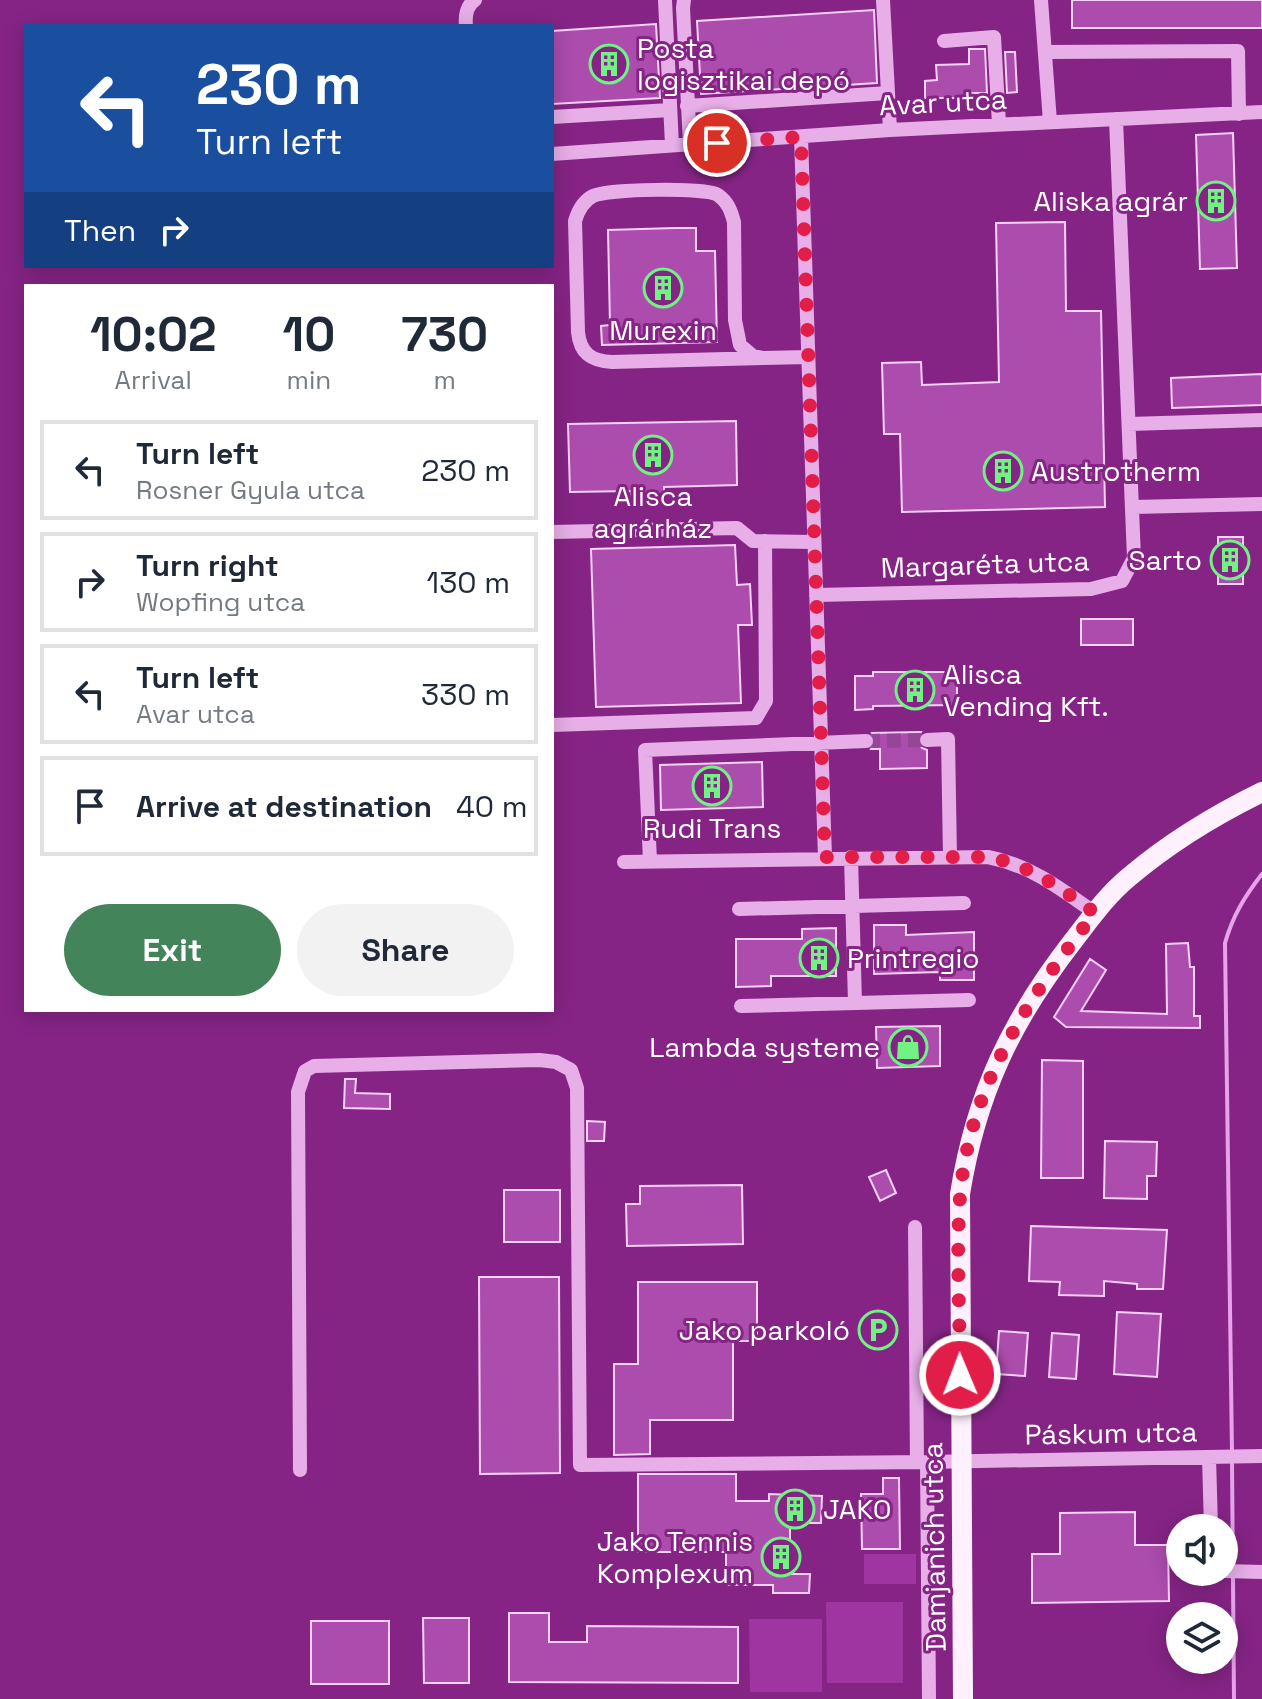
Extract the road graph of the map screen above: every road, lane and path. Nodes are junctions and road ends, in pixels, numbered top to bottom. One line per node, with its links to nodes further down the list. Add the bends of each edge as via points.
1 (475, 0): 6 (street)
2 (665, 0): 11 (street)
3 (684, 0): 10 (street)
4 (883, 0): 9 (street)
5 (1041, 0): 8 (street, Avar utca)
6 (466, 24)
7 (944, 41): 17 (street, via 994,37)
8 (1046, 52): 13 (street, via 1238,51); 16 (street, Avar utca)
9 (888, 93): 10 (street); 18 (street)
10 (687, 106): 20 (street)
11 (670, 110): 14 (street); 21 (street)
12 (1262, 112): 13 (street, Avar utca)
13 (1239, 114): 15 (street, Avar utca)
14 (554, 117)
15 (1116, 119): 16 (street, Avar utca); 26 (street, Margaréta utca)
16 (1050, 122): 17 (street, Avar utca)
17 (999, 124): 18 (street, Avar utca)
18 (890, 130): 19 (street, Avar utca)
19 (801, 137): 20 (street, Avar utca); 23 (street)
20 (690, 144): 21 (street, Avar utca)
21 (672, 145): 22 (street, Avar utca)
22 (554, 154)
23 (808, 357): 24 (street); 31 (street)
24 (763, 358): 24 (street, via 745,351 736,335 734,222 725,201 708,190 684,190 600,193 581,206 575,221 578,332 588,356 612,362)
25 (1262, 420): 26 (street)
26 (1129, 424): 28 (street, Margaréta utca)
27 (1262, 504): 28 (street)
28 (1133, 507): 32 (street, Margaréta utca, via 1134,558 1122,581 1091,589)
29 (554, 532): 30 (street, via 737,528 753,541)
30 (765, 541): 31 (street); 33 (street, via 766,701 756,718)
31 (814, 542): 32 (street)
32 (816, 595): 36 (street)
33 (554, 725)
34 (927, 740): 40 (street, via 948,739)
35 (866, 741): 36 (street)
36 (821, 743): 38 (street); 41 (street, via 645,750)
37 (1262, 792): 46 (main road, Damjanich utca, via 1215,815 1127,878)
38 (825, 857): 39 (street); 41 (street)
39 (851, 857): 40 (street); 44 (street)
40 (950, 857): 46 (street, via 1018,864)
41 (650, 861): 42 (street)
42 (624, 862)
43 (964, 903): 44 (street)
44 (853, 906): 45 (street); 48 (street)
45 (739, 909)
46 (1095, 913): 54 (main road, Damjanich utca, via 1015,1025 988,1082 968,1148 959,1220)
47 (969, 1000): 48 (street)
48 (855, 1003): 49 (street)
49 (741, 1006)
50 (915, 1227): 53 (street)
51 (1261, 1456): 52 (street, Páskum utca)
52 (1212, 1457): 54 (street, Páskum utca); 56 (street)
53 (922, 1462): 54 (street, Páskum utca); 55 (street, Páskum utca, via 580,1465 577,1088 571,1070 540,1060 314,1066 305,1071 298,1092); 59 (street)
54 (961, 1462): 60 (main road, Damjanich utca)
55 (300, 1470)
56 (1211, 1514)
57 (1238, 1571): 58 (street)
58 (1258, 1572)
59 (929, 1699)
60 (963, 1699)

